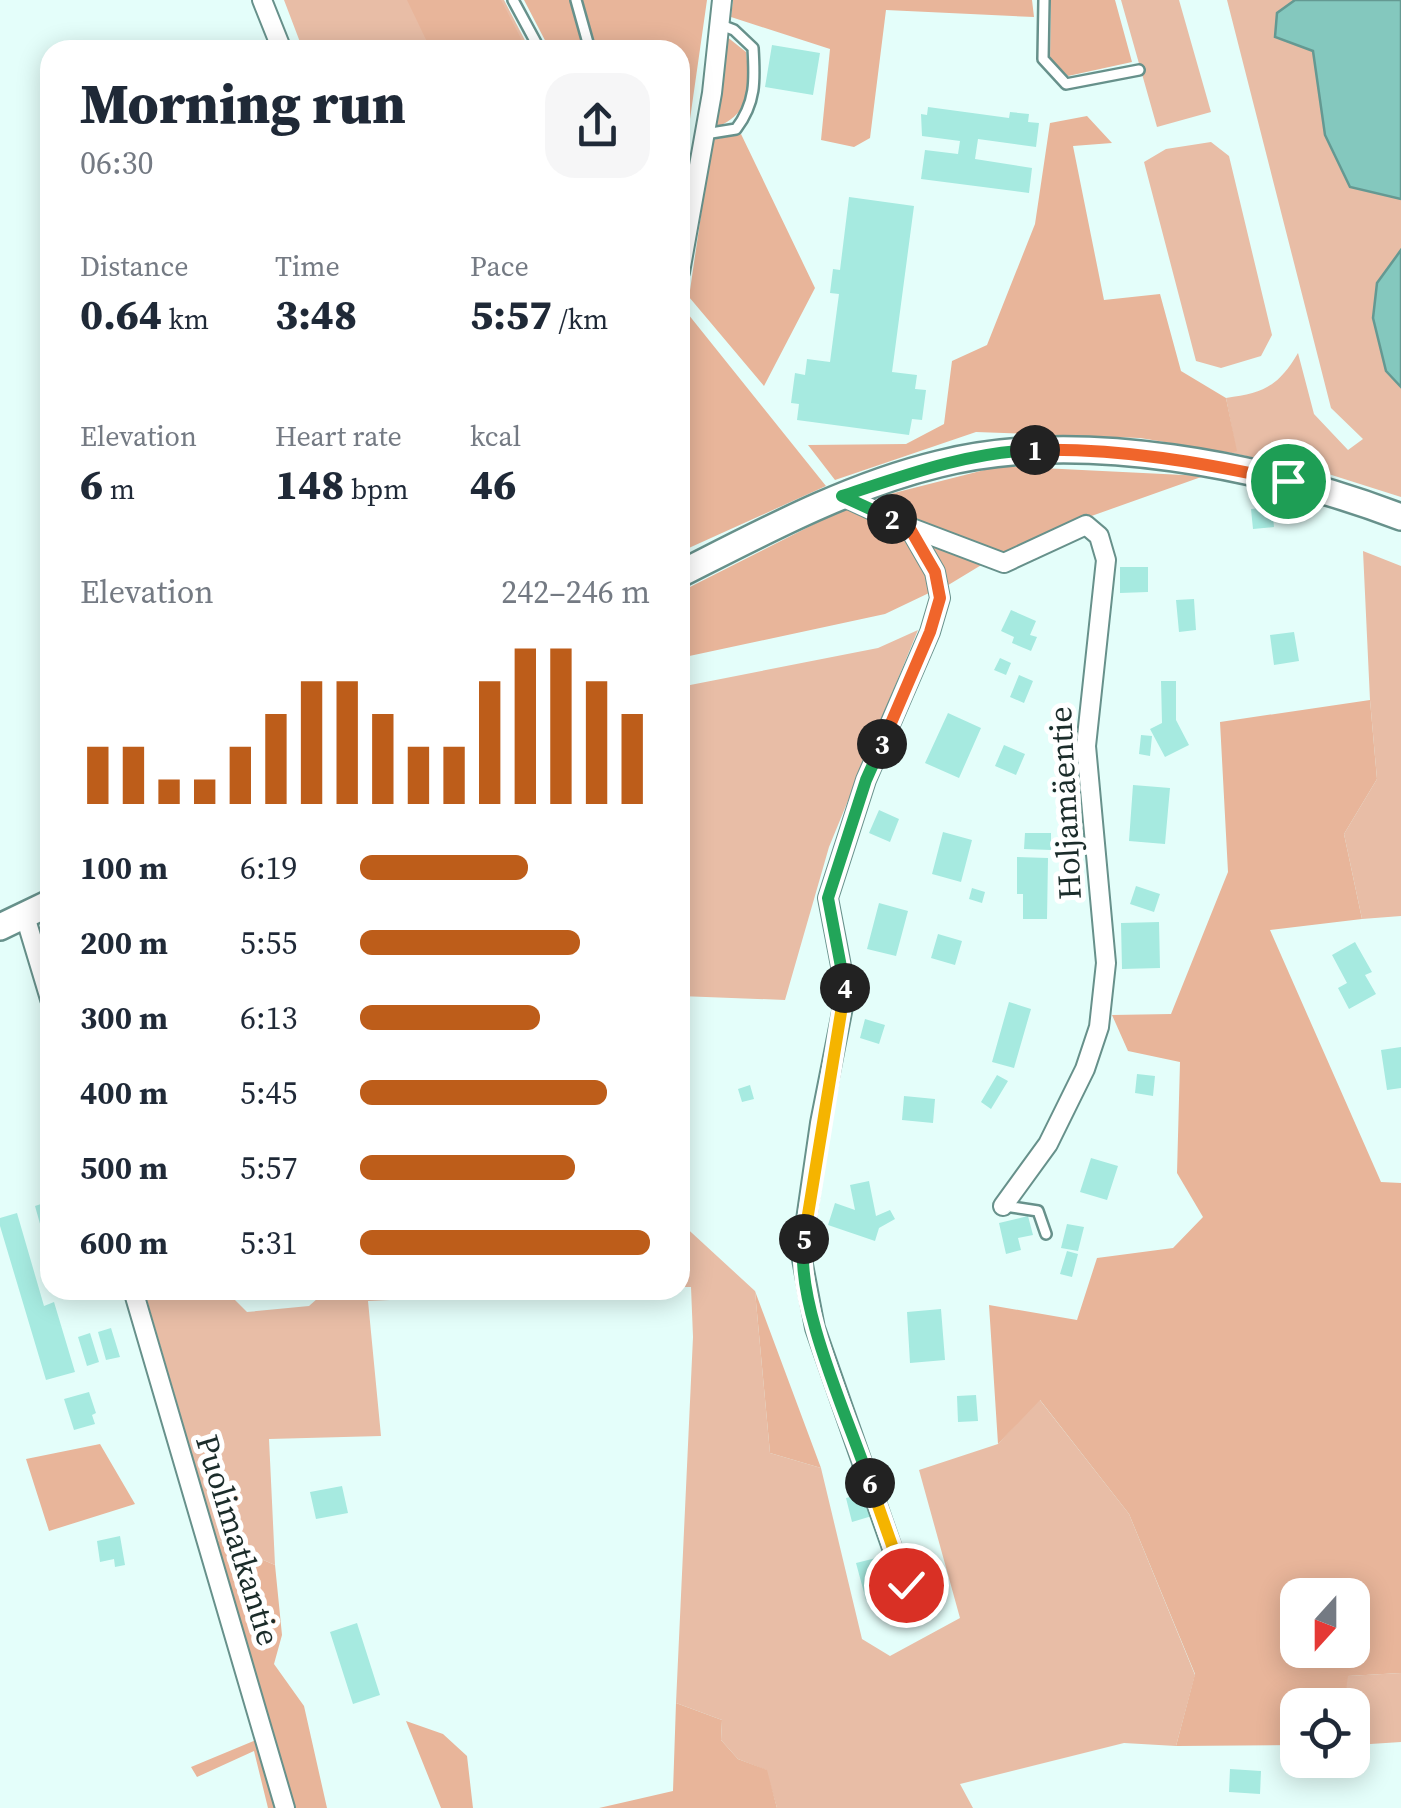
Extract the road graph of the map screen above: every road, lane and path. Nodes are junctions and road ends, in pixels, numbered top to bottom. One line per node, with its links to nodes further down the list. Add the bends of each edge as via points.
1 (262, 0): 7 (street)
2 (513, 0): 8 (lane)
3 (576, 0): 9 (lane)
4 (722, 0): 6 (street)
5 (1044, 0): 10 (lane, via 1043,59 1066,84)
6 (719, 25): 11 (street); 11 (lane, via 753,48 755,83 749,112 736,129)
7 (278, 40)
8 (535, 40)
9 (587, 40)
10 (1139, 70)
11 (705, 134): 12 (street)
12 (690, 217)
13 (842, 496): 14 (street, via 938,464 1006,451 1092,449 1270,477); 15 (street, Holjamäentie); 16 (street)
14 (1401, 517)
15 (909, 527): 21 (street, Holjamäentie, via 1004,563 1086,526 1099,536 1106,560 1086,746 1106,963 1099,1028 1048,1144); 24 (street, via 935,572 940,598 866,780 828,898 846,992 801,1254 815,1328)
16 (690, 569)
17 (40, 908): 18 (street)
18 (26, 916): 19 (street); 20 (street)
19 (0, 928)
20 (40, 964)
21 (1003, 1206): 22 (lane, via 1038,1212)
22 (1046, 1234)
23 (136, 1300): 25 (street, Puolimatkantie)
24 (906, 1585)
25 (285, 1808)

